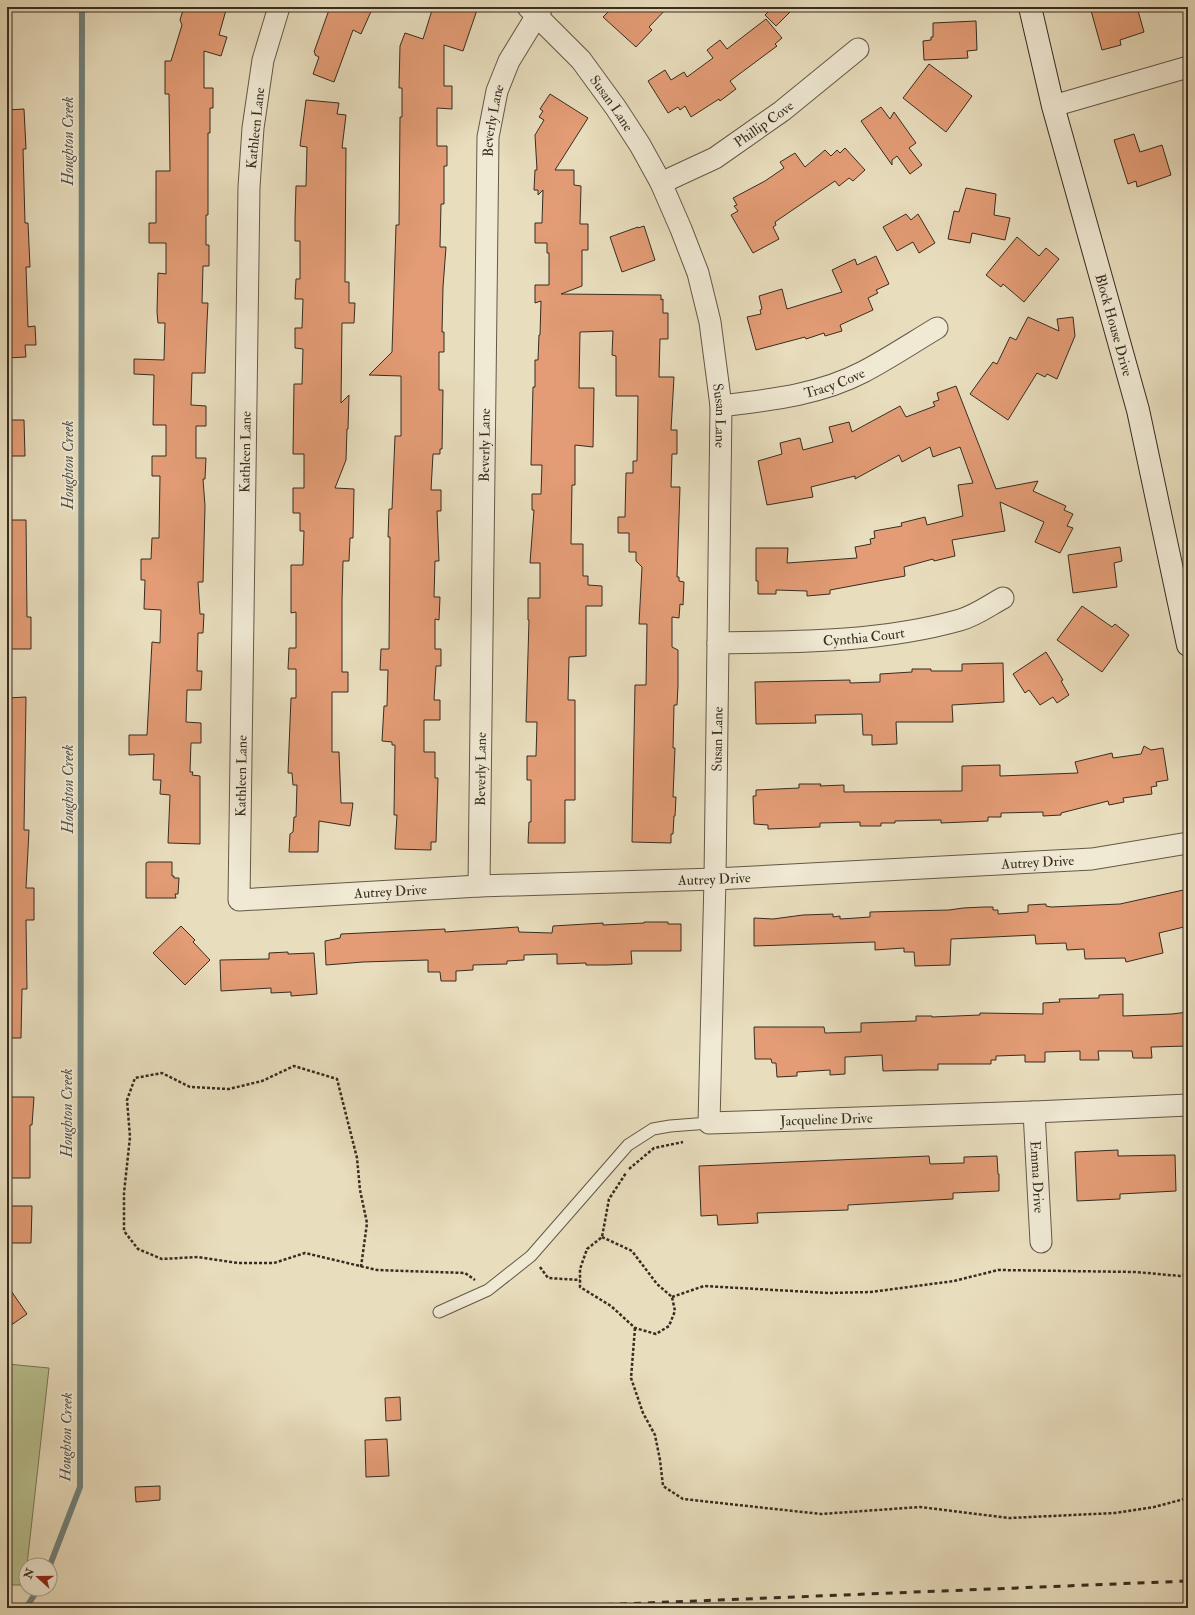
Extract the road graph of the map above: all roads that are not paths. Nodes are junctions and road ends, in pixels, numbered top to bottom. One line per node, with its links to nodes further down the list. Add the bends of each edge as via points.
1 (279, 7): 16 (street, Kathleen Lane, via 263,60 253,128 249,187)
2 (1030, 7): 6 (street, Block House Drive)
3 (536, 9): 7 (street, Susan Lane, via 581,60 616,108); 15 (street, Beverly Lane, via 509,61 497,91 488,137)
4 (858, 49): 7 (street, Phillip Cove, via 782,111 715,158)
5 (1188, 67): 6 (street)
6 (1053, 106): 12 (street, Block House Drive, via 1138,410)
7 (661, 183): 9 (street, Susan Lane, via 698,273 710,322)
8 (937, 328): 9 (street, Tracy Cove, via 862,373 819,390 773,400)
9 (721, 406): 11 (street, Susan Lane)
10 (1003, 598): 11 (street, Cynthia Court, via 961,620 910,631 791,642)
11 (718, 643): 14 (street, Susan Lane)
12 (1188, 645)
13 (1188, 843): 14 (street, Autrey Drive, via 1092,859)
14 (714, 879): 15 (street, Autrey Drive); 19 (street)
15 (479, 886): 16 (street, Autrey Drive)
16 (239, 900)
17 (1188, 1105): 18 (street, Jacqueline Drive)
18 (1034, 1112): 19 (street, Jacqueline Drive); 20 (street, Emma Drive)
19 (709, 1123): 21 (lane, via 654,1129 628,1145 531,1256 488,1290)
20 (1041, 1242)
21 (439, 1312)

